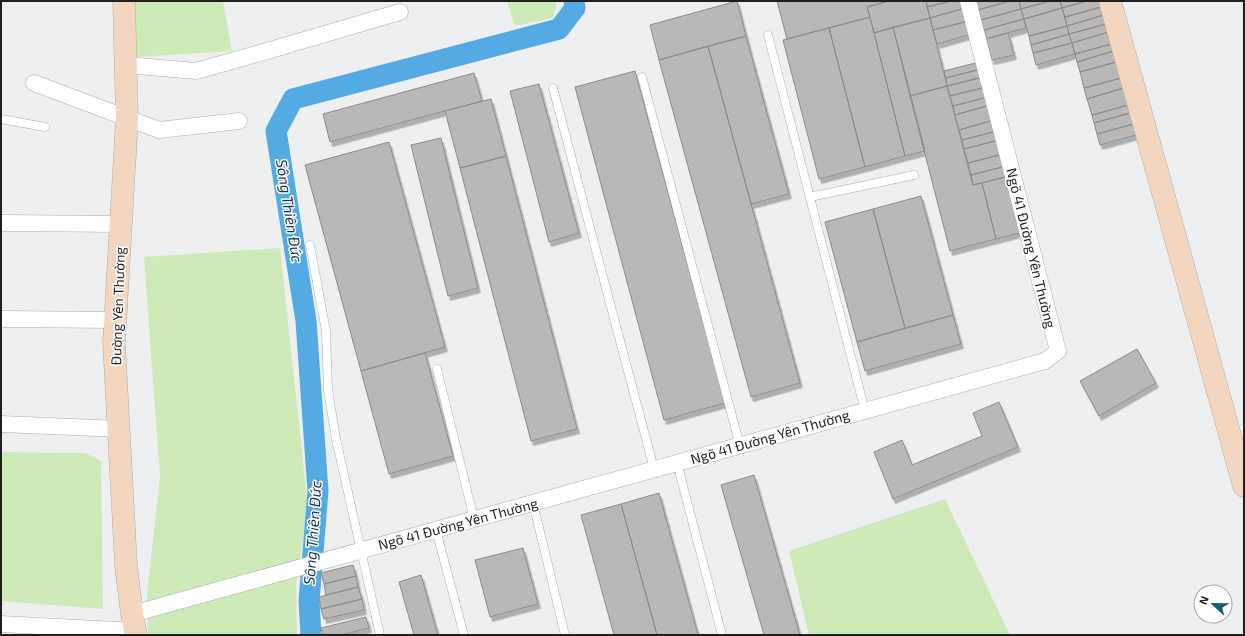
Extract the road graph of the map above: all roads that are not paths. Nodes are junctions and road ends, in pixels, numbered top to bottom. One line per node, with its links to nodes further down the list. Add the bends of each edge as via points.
1 (124, 1): 6 (main road, Đường Yên Thường)
2 (968, 1): 22 (street, Ngõ 41 Đường Yên Thường, via 1058,351 1045,361)
3 (1110, 1): 28 (main road)
4 (400, 12): 6 (street, via 196,71)
5 (768, 34): 15 (lane)
6 (126, 65): 10 (main road, Đường Yên Thường)
7 (642, 77): 25 (lane)
8 (34, 83): 10 (street)
9 (552, 88): 27 (lane)
10 (127, 118): 12 (street, via 159,130); 17 (main road, Đường Yên Thường)
11 (1, 119): 13 (lane)
12 (239, 121)
13 (45, 127)
14 (914, 175): 15 (lane)
15 (810, 197): 22 (lane)
16 (1, 223): 17 (street)
17 (121, 224): 20 (main road, Đường Yên Thường)
18 (310, 245): 32 (lane, via 326,330 328,390 336,439)
19 (1, 319): 20 (street)
20 (115, 320): 24 (main road, Đường Yên Thường, via 114,343)
21 (437, 369): 30 (lane)
22 (865, 411): 25 (street, Ngõ 41 Đường Yên Thường)
23 (1, 424): 24 (street)
24 (120, 429): 34 (main road, Đường Yên Thường, via 126,565)
25 (740, 446): 26 (street, Ngõ 41 Đường Yên Thường)
26 (677, 463): 27 (street, Ngõ 41 Đường Yên Thường); 38 (lane)
27 (654, 469): 29 (street, Ngõ 41 Đường Yên Thường)
28 (1244, 486)
29 (533, 503): 30 (street, Ngõ 41 Đường Yên Thường); 37 (lane)
30 (474, 519): 31 (street, Ngõ 41 Đường Yên Thường)
31 (436, 530): 32 (street, Ngõ 41 Đường Yên Thường); 36 (lane)
32 (360, 551): 34 (street, Ngõ 41 Đường Yên Thường, via 284,572); 35 (lane)
33 (1, 624): 34 (street, Ngõ 41 Đường Yên Thường)
34 (135, 627)
35 (380, 635)
36 (464, 635)
37 (565, 635)
38 (722, 635)

